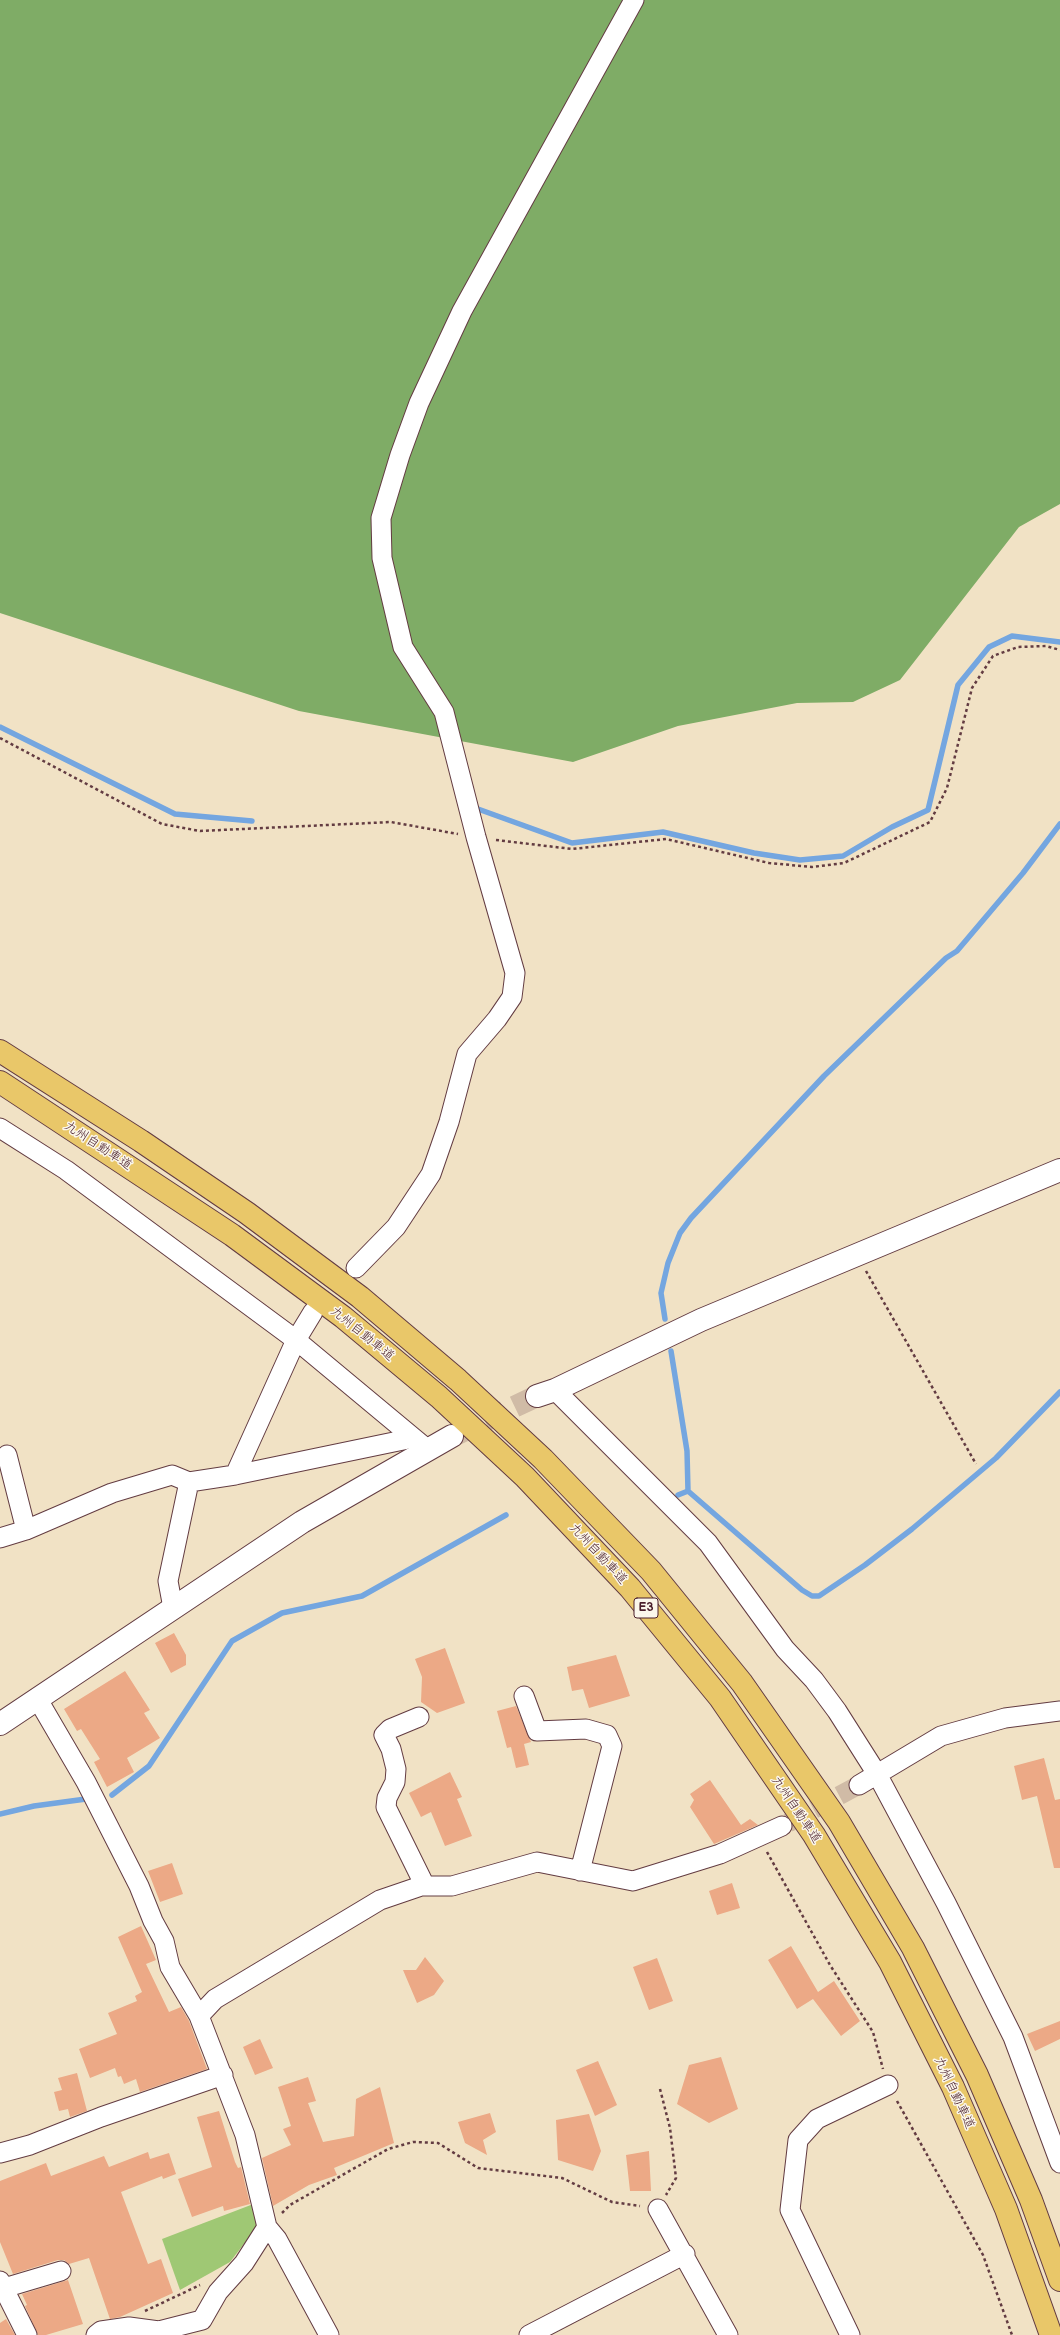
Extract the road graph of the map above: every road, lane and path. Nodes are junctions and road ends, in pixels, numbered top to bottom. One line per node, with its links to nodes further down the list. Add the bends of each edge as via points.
1 (634, 0): 4 (street, via 462,311 419,403 381,518 382,558 403,647 444,712)
2 (1060, 650): 4 (path, via 1046,646 1018,648 993,656 972,688 947,788 930,822 844,863 812,867 769,863 666,838 572,849)
3 (0, 738): 4 (path, via 162,824 200,831 391,822)
4 (476, 837): 10 (street, via 515,973 512,997 467,1054 449,1122 431,1174 396,1227)
5 (0, 1051): 43 (highway, 九州自動車道 / E3, via 247,1213 360,1297 458,1380 544,1459 651,1572 742,1683 835,1815 913,1948 977,2075 1031,2200)
6 (0, 1082): 53 (highway, 九州自動車道 / E3, via 232,1235 343,1317 439,1397 525,1477 630,1588 720,1698 814,1835 890,1962 953,2087 1006,2209)
7 (0, 1128): 12 (street, via 66,1170)
8 (1060, 1170): 9 (street)
9 (857, 1255): 13 (street, via 701,1320); 17 (path)
10 (356, 1268)
11 (313, 1312): 12 (street)
12 (296, 1340): 15 (street, via 359,1390); 18 (street)
13 (546, 1393): 28 (street, via 708,1543 786,1649 837,1711)
14 (452, 1436): 15 (street)
15 (420, 1444): 18 (street); 22 (street)
16 (7, 1455): 20 (street)
17 (976, 1464)
18 (236, 1475): 19 (street)
19 (189, 1482): 20 (street, via 172,1475 120,1491); 22 (street, via 168,1581)
20 (26, 1530): 21 (street)
21 (0, 1538)
22 (173, 1608): 24 (street)
23 (524, 1696): 31 (street, via 537,1731 586,1729 607,1735 612,1746)
24 (37, 1698): 27 (street); 33 (street, via 86,1782 139,1886 164,1941 170,1967)
25 (1060, 1711): 28 (street, via 1005,1718 941,1736)
26 (419, 1717): 32 (street, via 390,1729 384,1735 396,1769 395,1782 387,1798 386,1807)
27 (0, 1724)
28 (877, 1774): 29 (street); 38 (street, via 946,1903 1013,2037)
29 (859, 1785)
30 (782, 1826): 31 (street, via 720,1854 633,1881)
31 (580, 1871): 32 (street, via 537,1862 452,1886)
32 (425, 1886): 33 (street, via 380,1900 215,1999)
33 (199, 2016): 34 (street)
34 (223, 2074): 37 (street, via 30,2145); 40 (street, via 245,2135)
35 (888, 2085): 52 (street, via 818,2119 798,2140 790,2210)
36 (660, 2089): 39 (path, via 670,2128 676,2178)
37 (0, 2153)
38 (1060, 2163)
39 (658, 2209): 40 (path, via 612,2202 562,2178 478,2168 438,2143 413,2142 388,2149 314,2191 290,2205); 41 (street)
40 (266, 2227): 48 (street, via 244,2263 218,2292 202,2320 159,2331 129,2327 101,2331); 49 (street, via 277,2239)
41 (685, 2254): 50 (street); 51 (street)
42 (61, 2271): 45 (street)
43 (1060, 2280)
44 (204, 2283): 46 (path)
45 (4, 2294): 47 (street)
46 (142, 2312)
47 (27, 2335)
48 (96, 2335)
49 (329, 2335)
50 (529, 2335)
51 (728, 2335)
52 (850, 2335)
53 (1050, 2335)

